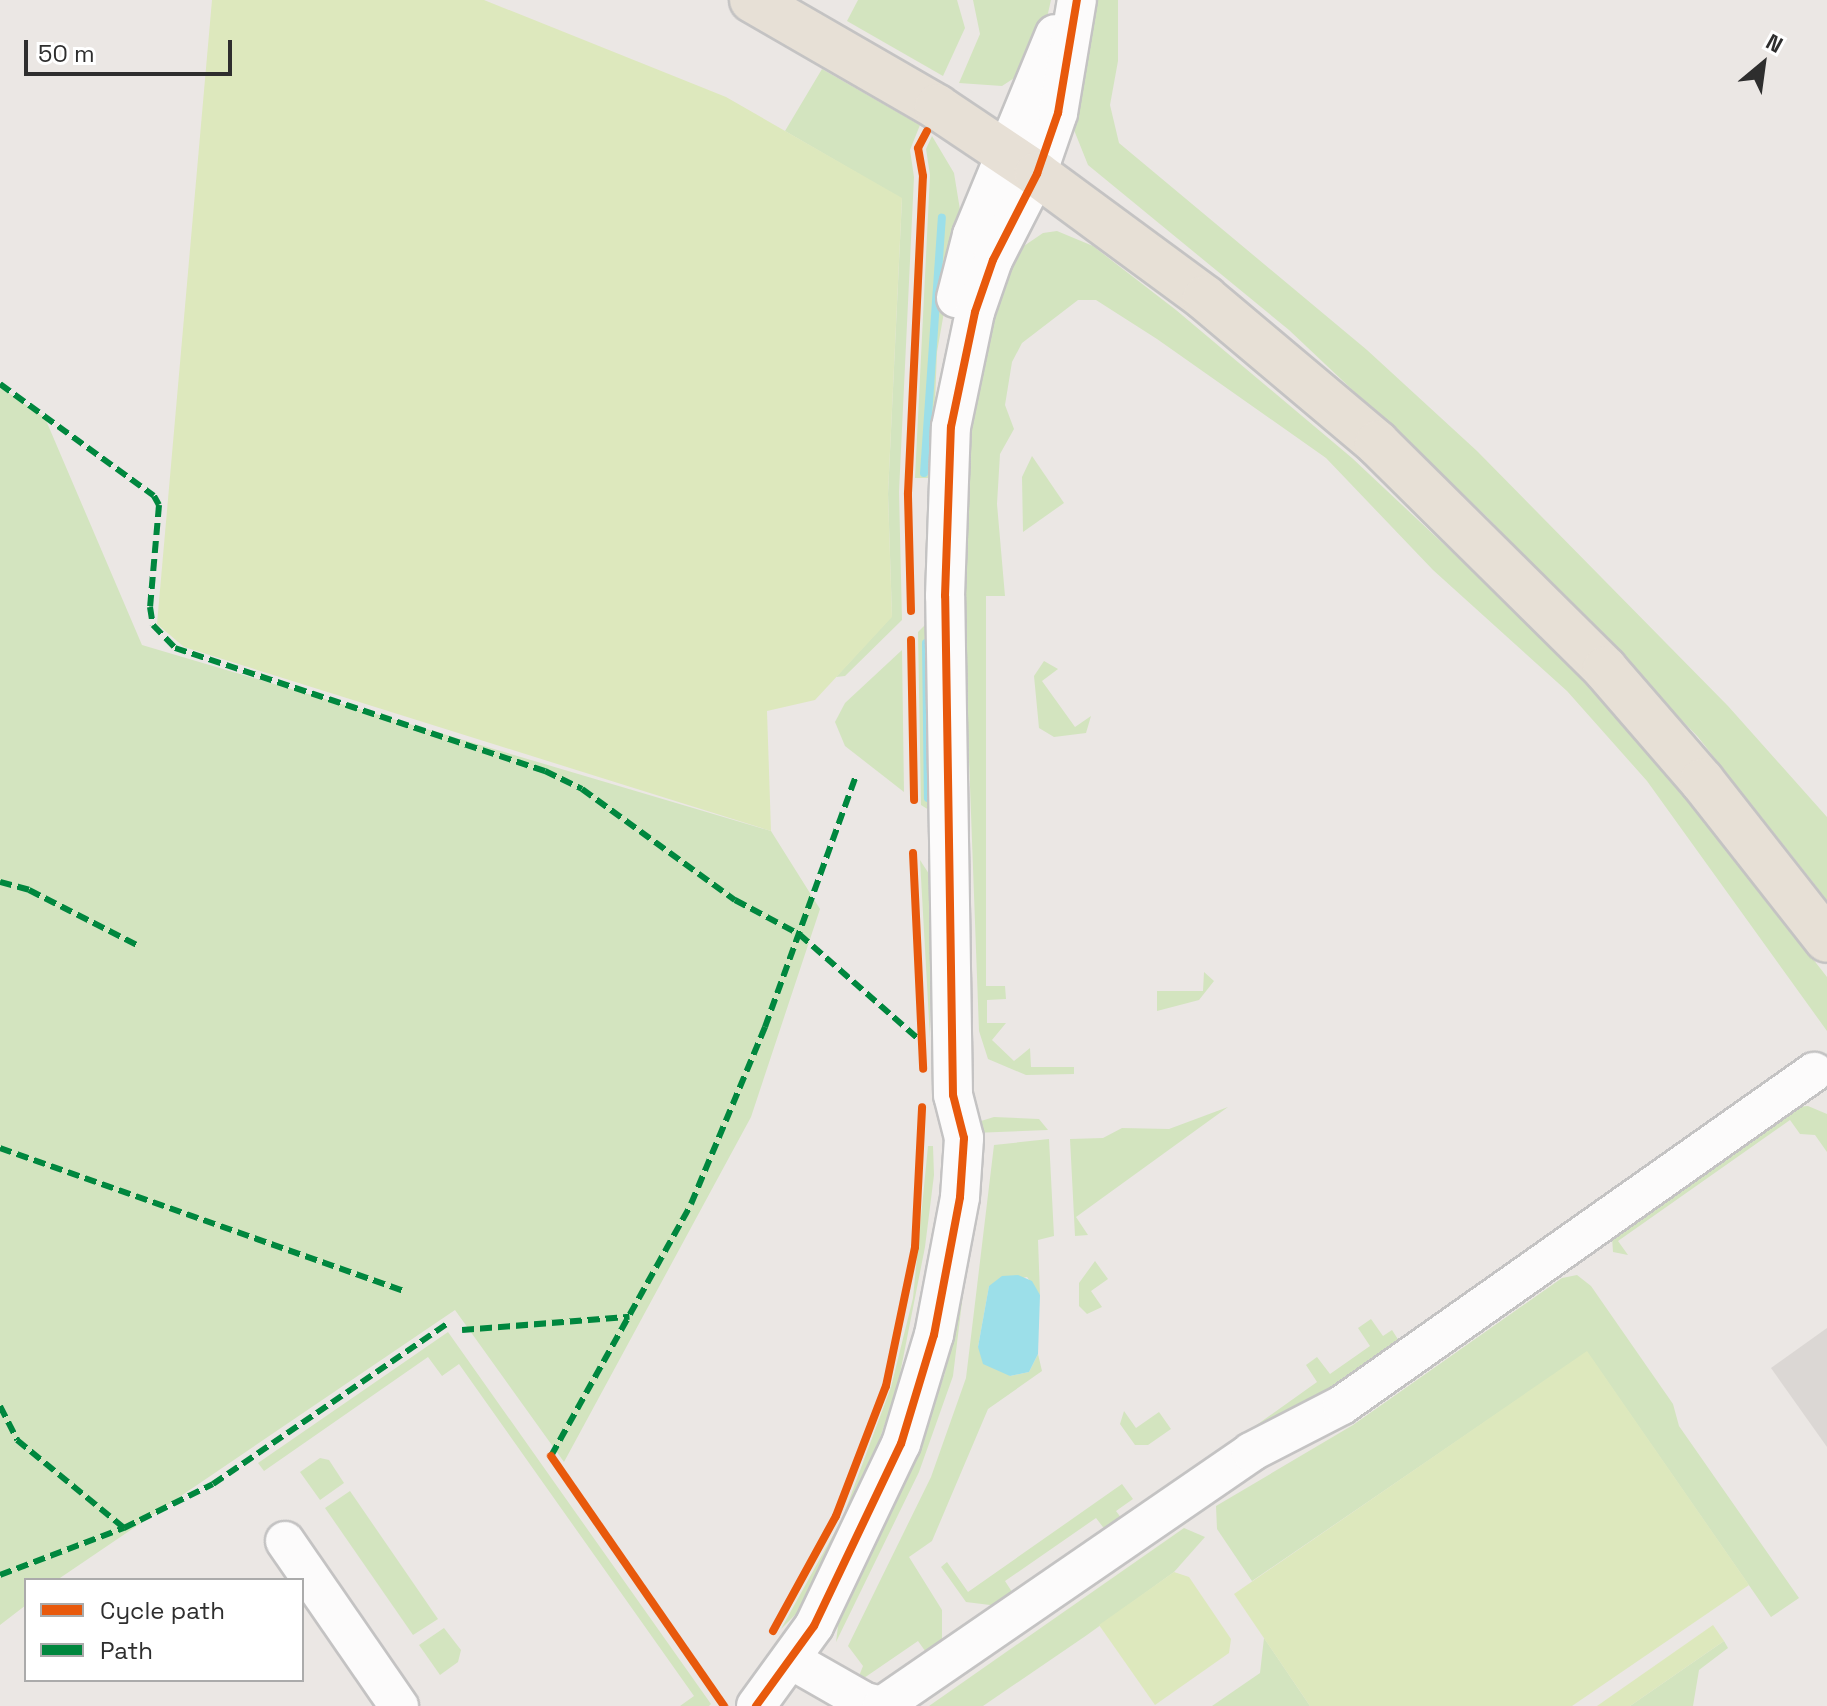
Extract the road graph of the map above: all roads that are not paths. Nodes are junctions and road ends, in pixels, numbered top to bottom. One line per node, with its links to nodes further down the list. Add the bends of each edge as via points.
1 (752, 0): 4 (main road)
2 (1063, 0): 4 (street, via 1038,79)
3 (1077, 0): 4 (street, via 1058,113)
4 (1021, 163): 5 (main road, via 1229,318 1434,496 1605,669 1702,781); 8 (street, via 972,235 954,304 946,371 951,427 945,596 953,1095 940,1138 946,1260 934,1335 901,1444 860,1538)
5 (1827, 940)
6 (1814, 1072): 11 (street, via 1342,1405 1251,1452)
7 (285, 1541): 9 (street)
8 (793, 1661): 10 (street); 11 (street, via 865,1702)
9 (399, 1706)
10 (756, 1706)
11 (882, 1706)

